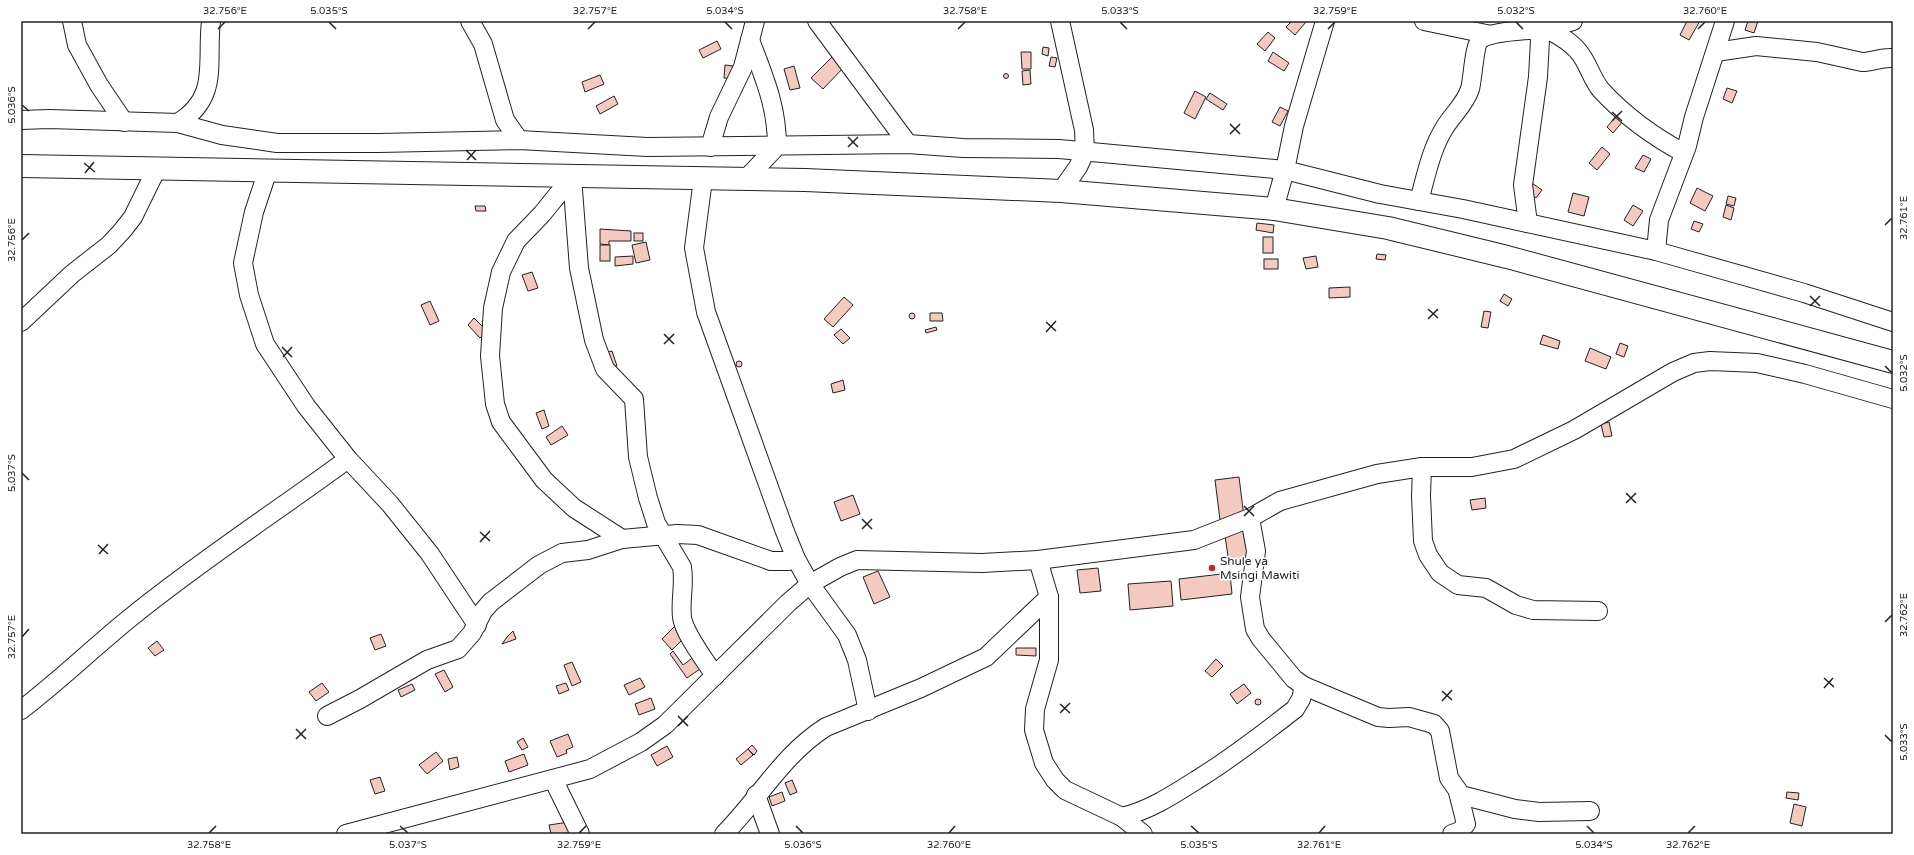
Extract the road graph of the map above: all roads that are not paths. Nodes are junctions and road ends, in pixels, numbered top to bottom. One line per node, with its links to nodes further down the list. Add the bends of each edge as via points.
1 (72, 21): 17 (street, via 77,45 99,85)
2 (211, 21): 18 (street, via 207,89 200,104)
3 (470, 21): 19 (street, via 483,44 505,120)
4 (755, 21): 13 (street)
5 (817, 21): 20 (street)
6 (1060, 21): 23 (street, via 1084,130)
7 (1325, 21): 28 (street, via 1294,126)
8 (1424, 21): 12 (street)
9 (1573, 21): 11 (street)
10 (1725, 21): 14 (street)
11 (1539, 26): 12 (street); 24 (street, via 1566,40 1578,51 1593,80 1611,100 1658,139); 35 (street, via 1538,77 1523,185)
12 (1491, 35): 33 (street, via 1481,39 1476,45 1470,89 1464,104 1445,127 1431,157)
13 (750, 40): 21 (street, via 770,89 777,128); 22 (street, via 742,71 719,117)
14 (1716, 52): 15 (street, via 1756,46 1817,52 1862,62 1870,62 1881,57); 24 (street)
15 (1893, 58)
16 (21, 120): 17 (street)
17 (124, 122): 18 (street)
18 (178, 123): 19 (street, via 222,135 278,142)
19 (519, 140): 22 (street, via 581,145)
20 (908, 144): 21 (street); 23 (street)
21 (777, 146): 22 (street); 31 (street)
22 (710, 147)
23 (1085, 152): 28 (street); 32 (street)
24 (1684, 153): 36 (street, via 1659,220)
25 (21, 166): 26 (highway)
26 (157, 168): 27 (highway); 37 (street, via 133,217 122,231)
27 (268, 170): 29 (highway); 41 (street, via 254,212 243,263 249,295 264,344 306,406)
28 (1285, 170): 33 (street, via 1380,194); 34 (street)
29 (572, 177): 30 (highway); 44 (street, via 579,268 594,340 605,369 634,399 638,457 656,523); 45 (street, via 516,241 501,272 493,308 490,356 495,404 501,422 544,480 574,508)
30 (703, 179): 31 (highway); 46 (street, via 694,248 706,312)
31 (746, 179): 32 (highway)
32 (1061, 191): 34 (highway)
33 (1420, 201): 35 (street)
34 (1274, 209): 39 (highway, via 1388,228 1507,257)
35 (1528, 223): 36 (street)
36 (1656, 251): 38 (street, via 1804,293)
37 (21, 322)
38 (1893, 322)
39 (1893, 362)
40 (1893, 399): 42 (street, via 1757,363 1694,363 1673,372 1574,430 1514,459 1472,467)
41 (348, 459): 51 (street, via 390,504 430,554); 54 (street, via 208,558 130,618)
42 (1422, 467): 43 (street, via 1377,474 1280,501); 50 (street, via 1423,541 1428,555 1440,573 1458,585 1486,588 1516,605 1533,610)
43 (1250, 518): 47 (street, via 1194,540); 53 (street, via 1256,551 1250,597 1255,629 1294,679)
44 (663, 535): 45 (street); 46 (street, via 698,535 770,561); 52 (street, via 684,575 682,619)
45 (622, 539): 51 (street, via 588,550 562,553 539,565 491,602 483,611)
46 (796, 559): 48 (street)
47 (1038, 560): 48 (street, via 982,563 857,560); 49 (street)
48 (810, 584): 52 (street); 55 (street, via 847,635 861,673)
49 (1049, 597): 55 (street, via 986,657); 61 (street, via 1049,660 1034,709 1034,730 1044,763 1054,780 1065,790)
50 (1598, 611)
51 (477, 625): 56 (street, via 468,640 458,649 427,660)
52 (716, 676): 57 (street, via 665,725 641,742 590,769)
53 (1304, 686): 58 (street, via 1378,716 1409,717 1434,724 1440,731 1449,778); 61 (street, via 1301,699 1294,709 1229,759 1170,796 1140,812)
54 (21, 710)
55 (868, 711): 59 (street, via 826,727 814,735 781,765)
56 (327, 716)
57 (553, 779): 62 (street); 63 (street)
58 (1458, 792): 60 (street, via 1464,796 1515,809 1539,812); 67 (street, via 1466,824 1460,831)
59 (756, 795): 64 (street); 65 (street)
60 (1590, 812)
61 (1122, 817): 66 (street)
62 (346, 834)
63 (580, 834)
64 (724, 834)
65 (770, 834)
66 (1143, 834)
67 (1452, 834)

